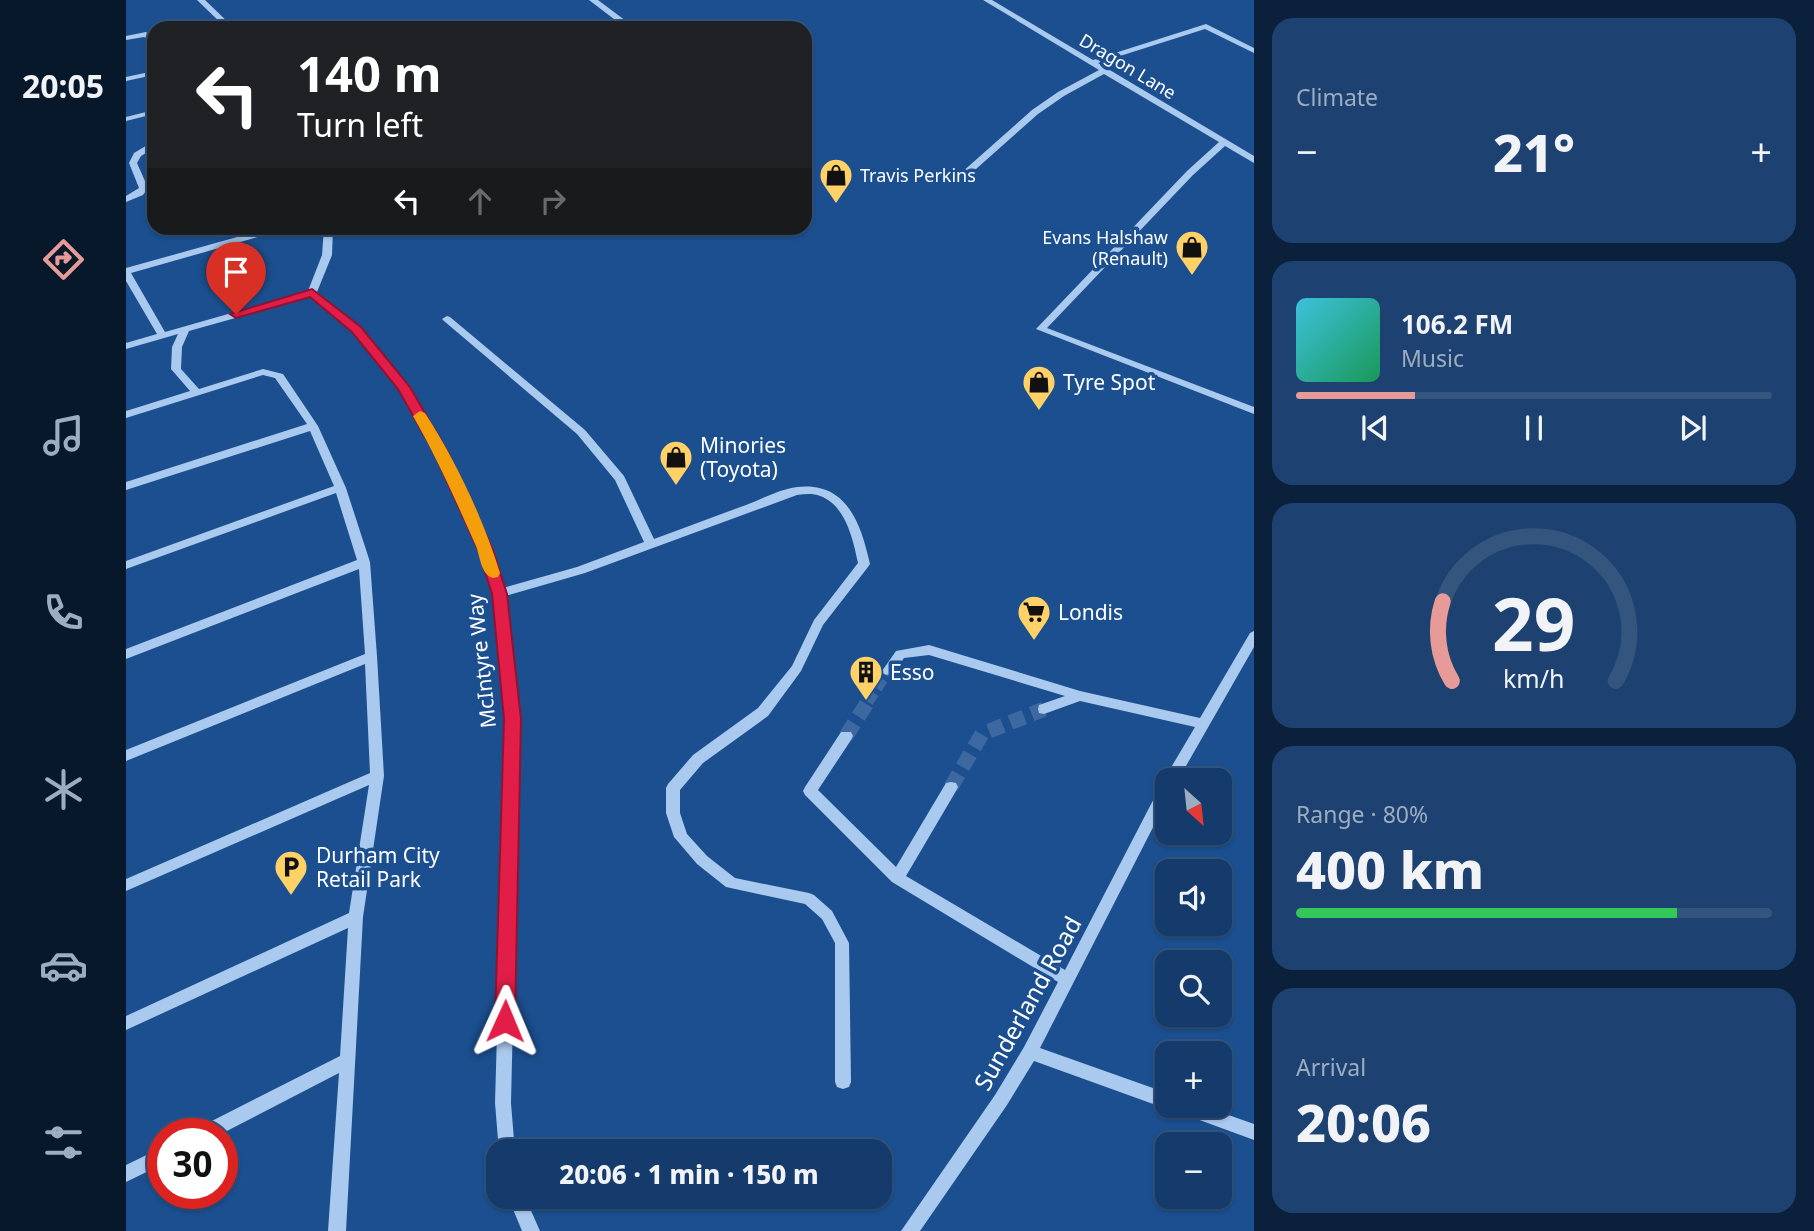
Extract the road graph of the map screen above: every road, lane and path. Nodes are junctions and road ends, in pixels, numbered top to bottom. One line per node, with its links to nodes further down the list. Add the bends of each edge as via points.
1 (201, 0): 4 (street)
2 (593, 0): 5 (street)
3 (987, 0): 9 (street, Dragon Lane)
4 (223, 21)
5 (622, 21)
6 (147, 35): 7 (street)
7 (126, 38)
8 (1254, 51): 9 (street, via 1206,26)
9 (1091, 63): 10 (street, Dragon Lane)
10 (1105, 71): 15 (street, Dragon Lane); 18 (lane, via 1048,102)
11 (147, 74): 12 (street)
12 (126, 79)
13 (147, 114): 14 (street)
14 (126, 119)
15 (1224, 142): 17 (street, Dragon Lane); 31 (street, via 1041,329)
16 (147, 149): 19 (street, via 133,163 144,188)
17 (1254, 160)
18 (955, 183)
19 (126, 199)
20 (255, 235): 22 (street)
21 (328, 235): 24 (street, via 327,255)
22 (126, 272): 23 (street)
23 (137, 292): 25 (street); 28 (street)
24 (312, 293): 27 (lane); 39 (street, McIntyre Way, via 356,330 403,387 441,453 485,550)
25 (126, 295)
26 (447, 319): 36 (street, via 581,432 620,480)
27 (186, 329): 28 (lane); 30 (street, via 177,347 176,369)
28 (162, 335): 29 (lane)
29 (126, 346)
30 (196, 392): 32 (street); 33 (street, via 263,372 279,376)
31 (1254, 411)
32 (126, 415)
33 (313, 426): 34 (street); 35 (street)
34 (126, 486)
35 (340, 488): 37 (street); 38 (street)
36 (651, 545): 39 (street); 60 (street, via 796,491 819,491 838,502 859,538 864,564 818,623 797,668 762,712 698,759 673,788 673,813 681,837 702,860 731,883 809,899 827,915 842,943)
37 (364, 562): 41 (street); 42 (street)
38 (126, 565)
39 (499, 594): 65 (street, McIntyre Way, via 513,719 503,1104)
40 (1254, 636): 46 (street)
41 (126, 654)
42 (371, 656): 48 (street); 50 (street)
43 (888, 671): 44 (street, via 900,654 929,650)
44 (1080, 696): 45 (street); 46 (street)
45 (1044, 709)
46 (1202, 723): 49 (street)
47 (846, 736): 53 (street, via 810,791)
48 (126, 756)
49 (1178, 768)
50 (377, 776): 54 (street); 55 (street)
51 (951, 787): 53 (street)
52 (1155, 810): 56 (street, Sunderland Road)
53 (897, 878): 56 (street)
54 (126, 885)
55 (356, 916): 57 (street); 59 (street)
56 (1068, 980): 58 (street, Sunderland Road)
57 (126, 1023)
58 (1030, 1052): 61 (street); 71 (street, Sunderland Road)
59 (348, 1060): 62 (street); 69 (street)
60 (843, 1082)
61 (1155, 1097)
62 (235, 1118)
63 (1215, 1118): 64 (lane)
64 (1254, 1132)
65 (506, 1139)
66 (147, 1163): 67 (street)
67 (126, 1174)
68 (521, 1209): 70 (street)
69 (336, 1231)
70 (531, 1231)
71 (910, 1231)

